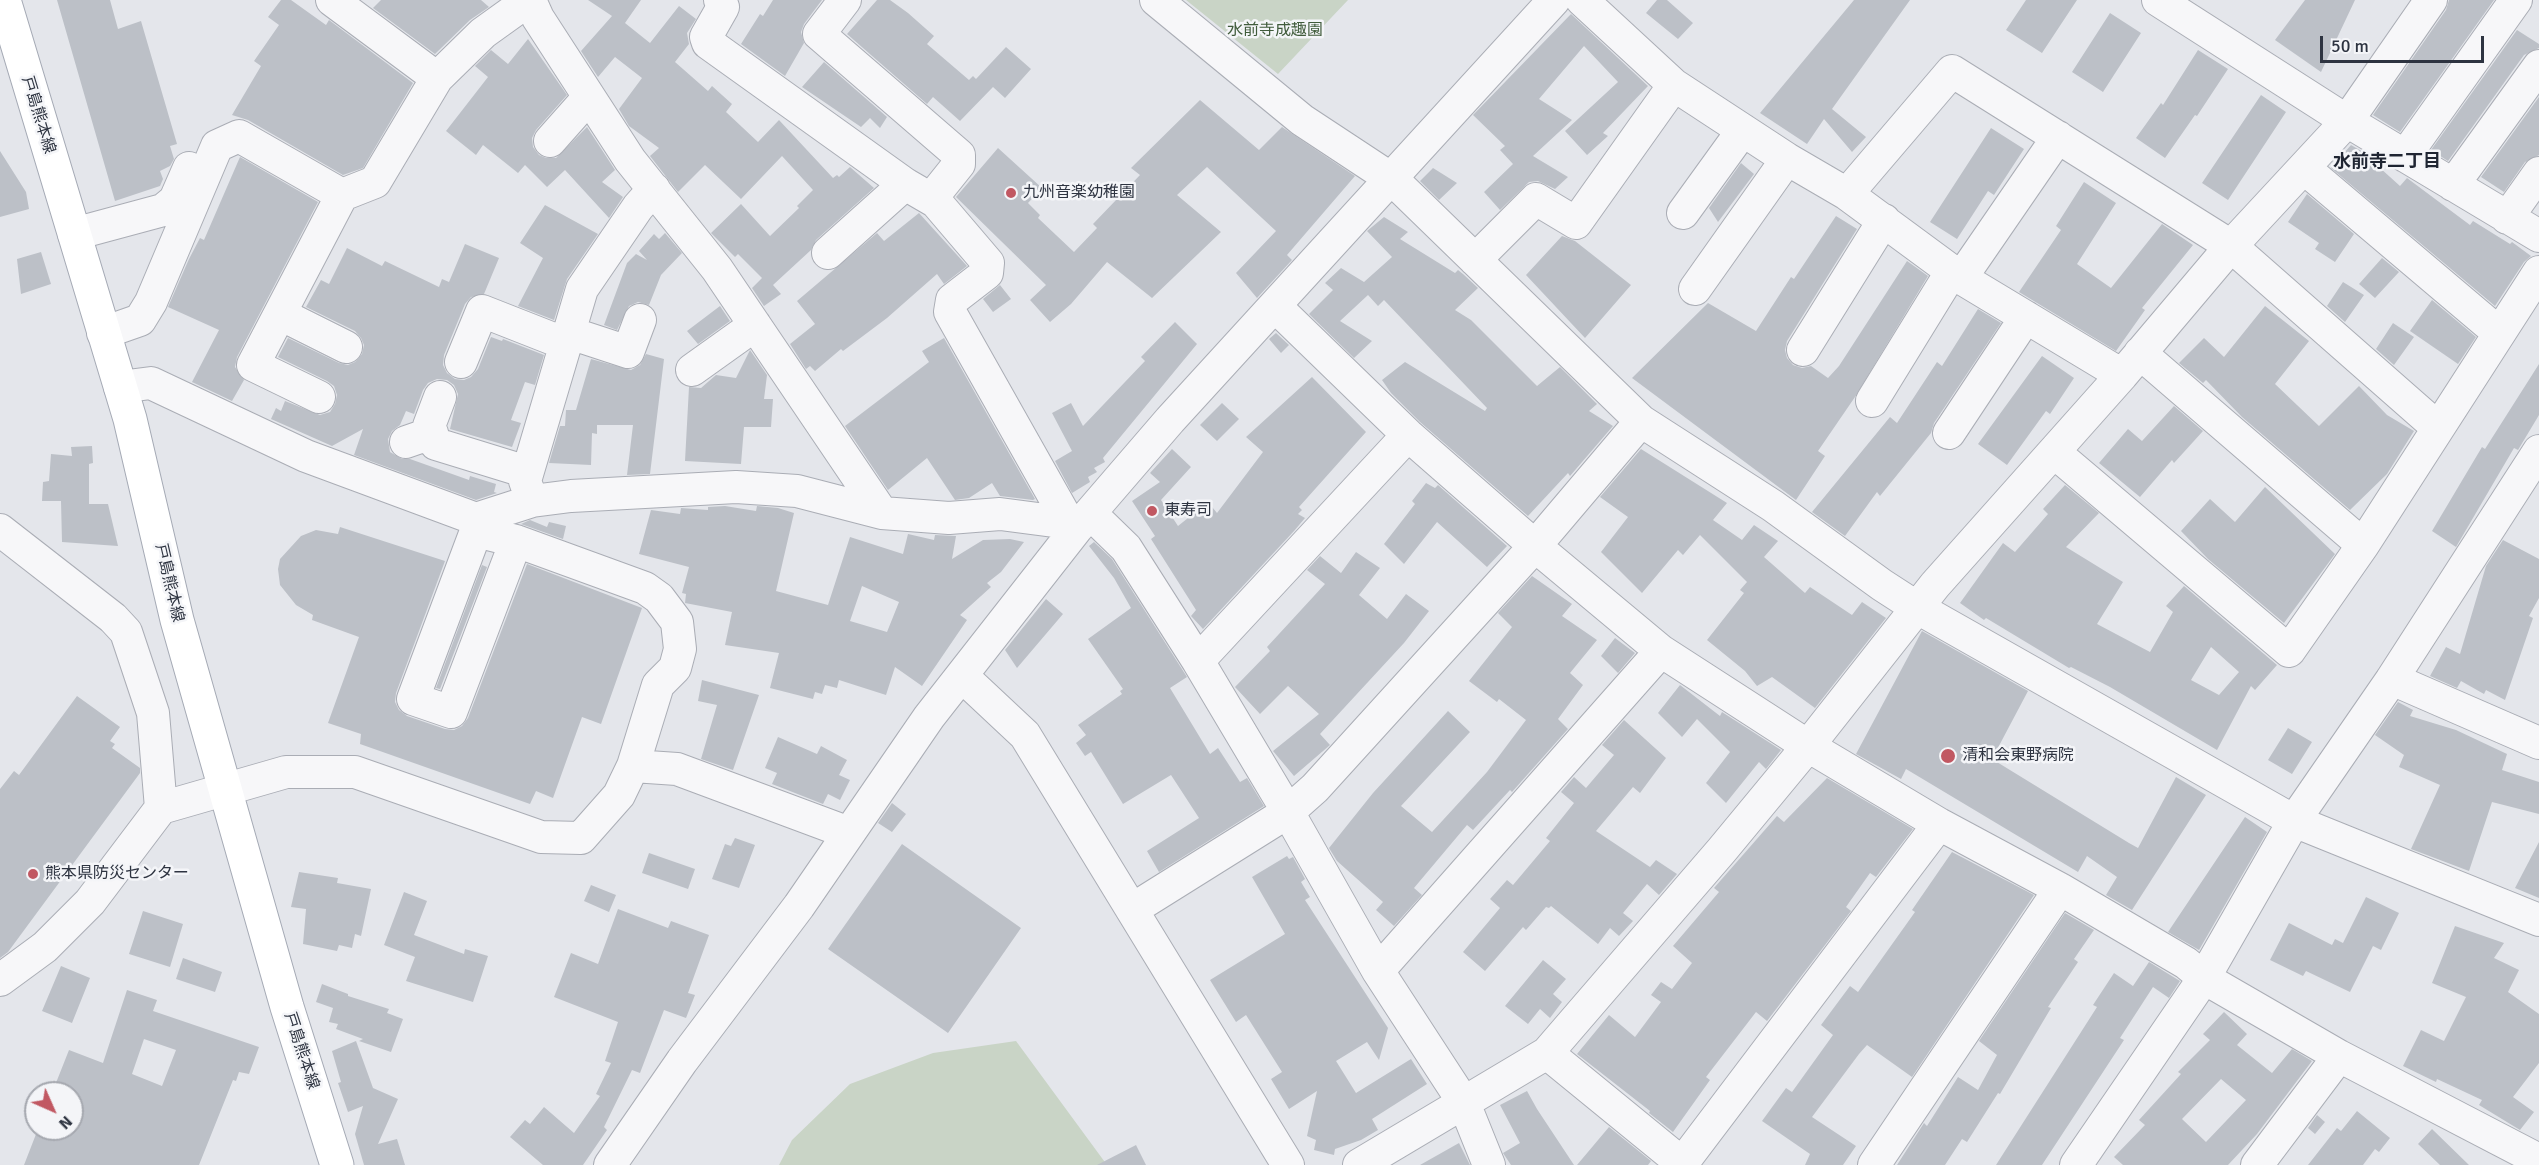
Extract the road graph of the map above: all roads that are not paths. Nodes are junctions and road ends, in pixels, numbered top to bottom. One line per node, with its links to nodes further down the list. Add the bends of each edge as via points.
1 (4, 0): 34 (main road, 戸島熊本線)
2 (332, 0): 13 (street)
3 (720, 0): 28 (street, via 723,7 706,37 708,44)
4 (845, 0): 28 (street, via 819,34 959,154 959,164)
5 (1156, 0): 25 (street, via 1302,120)
6 (1582, 0): 14 (street)
7 (2158, 0): 16 (street)
8 (2431, 0): 16 (street)
9 (2516, 0): 21 (street)
10 (1546, 2): 25 (street)
11 (537, 4): 13 (street, via 483,33); 15 (street)
12 (2539, 66): 26 (street)
13 (437, 78): 30 (street, via 375,182)
14 (1674, 85): 17 (street); 38 (street, via 1576,223 1536,199)
15 (589, 97): 20 (street); 27 (street)
16 (2347, 121): 21 (street); 23 (street)
17 (1743, 130): 22 (street); 31 (street)
18 (2058, 137): 29 (street, via 1952,70); 36 (street); 40 (street)
19 (198, 141): 34 (street, via 184,183 175,200 163,210)
20 (550, 141)
21 (2405, 156): 26 (street)
22 (1787, 159): 29 (street); 41 (street)
23 (2304, 168): 36 (street); 48 (street)
24 (2539, 173): 32 (street)
25 (1393, 180): 38 (street); 42 (street)
26 (2453, 185): 32 (street)
27 (654, 189): 46 (street); 49 (street, via 582,289)
28 (918, 191): 37 (street); 67 (street, via 988,263 987,273 952,300 950,312)
29 (1847, 194): 33 (street)
30 (342, 195): 43 (street); 47 (street, via 238,136 218,146 140,320)
31 (1683, 213)
32 (2507, 218): 35 (street)
33 (1884, 220): 40 (street); 51 (street)
34 (74, 234): 47 (main road, 戸島熊本線)
35 (2539, 237)
36 (2231, 246): 53 (street); 60 (street)
37 (828, 254)
38 (1475, 260): 59 (street)
39 (2539, 272): 48 (street)
40 (1956, 275): 44 (street); 58 (street)
41 (1695, 289)
42 (1276, 307): 62 (street); 67 (street)
43 (280, 314): 50 (street); 56 (street, via 253,365)
44 (2026, 317): 53 (street); 61 (street)
45 (640, 320): 49 (street, via 628,352)
46 (755, 325): 54 (street); 66 (street)
47 (103, 333): 55 (main road, 戸島熊本線)
48 (2499, 333): 60 (street)
49 (568, 339): 52 (street, via 482,311); 65 (street)
50 (346, 347)
51 (1803, 350)
52 (461, 362)
53 (2131, 364): 64 (street); 70 (street)
54 (692, 370)
55 (120, 387): 65 (street, via 151,383 306,456 476,519); 80 (main road, 戸島熊本線, via 177,620)
56 (319, 397)
57 (440, 397): 65 (street, via 429,426 419,438)
58 (1872, 401)
59 (1641, 421): 71 (street); 72 (street, via 1773,506)
60 (2437, 427): 70 (street)
61 (1949, 433)
62 (1408, 435): 71 (street); 74 (street)
63 (2539, 451): 76 (street)
64 (2054, 452): 70 (street, via 2289,651); 72 (street)
65 (529, 487): 66 (street, via 571,496 736,487 797,491)
66 (882, 513): 67 (street, via 948,518 1000,514)
67 (1079, 522): 74 (street, via 1126,548); 75 (street)
68 (0, 530): 81 (street, via 126,632 153,713)
69 (516, 541): 69 (street, via 451,712 413,699 476,531); 79 (street, via 645,588 659,598 677,622 680,649 675,668 658,685)
70 (2363, 544)
71 (1534, 546): 73 (street); 82 (street, via 1315,788)
72 (1916, 607): 78 (street); 83 (street)
73 (1661, 651): 78 (street); 89 (street)
74 (1198, 661): 82 (street)
75 (962, 676): 85 (street); 87 (street, via 1025,735)
76 (2392, 679): 77 (street); 83 (street)
77 (2539, 743)
78 (1808, 746): 84 (street); 92 (street)
79 (633, 766): 80 (street, via 620,795 581,838 541,837 356,772 286,772); 85 (street, via 677,769)
80 (227, 790): 81 (street); 96 (main road, 戸島熊本線, via 287,1006)
81 (161, 808): 91 (street, via 90,902 45,947)
82 (1288, 812): 87 (street); 89 (street)
83 (2294, 821): 88 (street); 90 (street)
84 (1939, 824): 86 (street); 101 (street)
85 (849, 832): 97 (street)
86 (2060, 889): 90 (street, via 2186,963); 102 (street)
87 (1133, 909): 98 (street)
88 (2539, 921)
89 (1378, 971): 94 (street)
90 (2204, 978): 93 (street); 103 (street)
91 (0, 980)
92 (1547, 1053): 94 (street); 101 (street)
93 (2339, 1056): 95 (street); 104 (street)
94 (1464, 1103): 99 (street); 100 (street)
95 (2537, 1162)
96 (337, 1165)
97 (610, 1165)
98 (1288, 1165)
99 (1359, 1165)
100 (1489, 1165)
101 (1683, 1165)
102 (1874, 1165)
103 (2076, 1165)
104 (2257, 1165)

